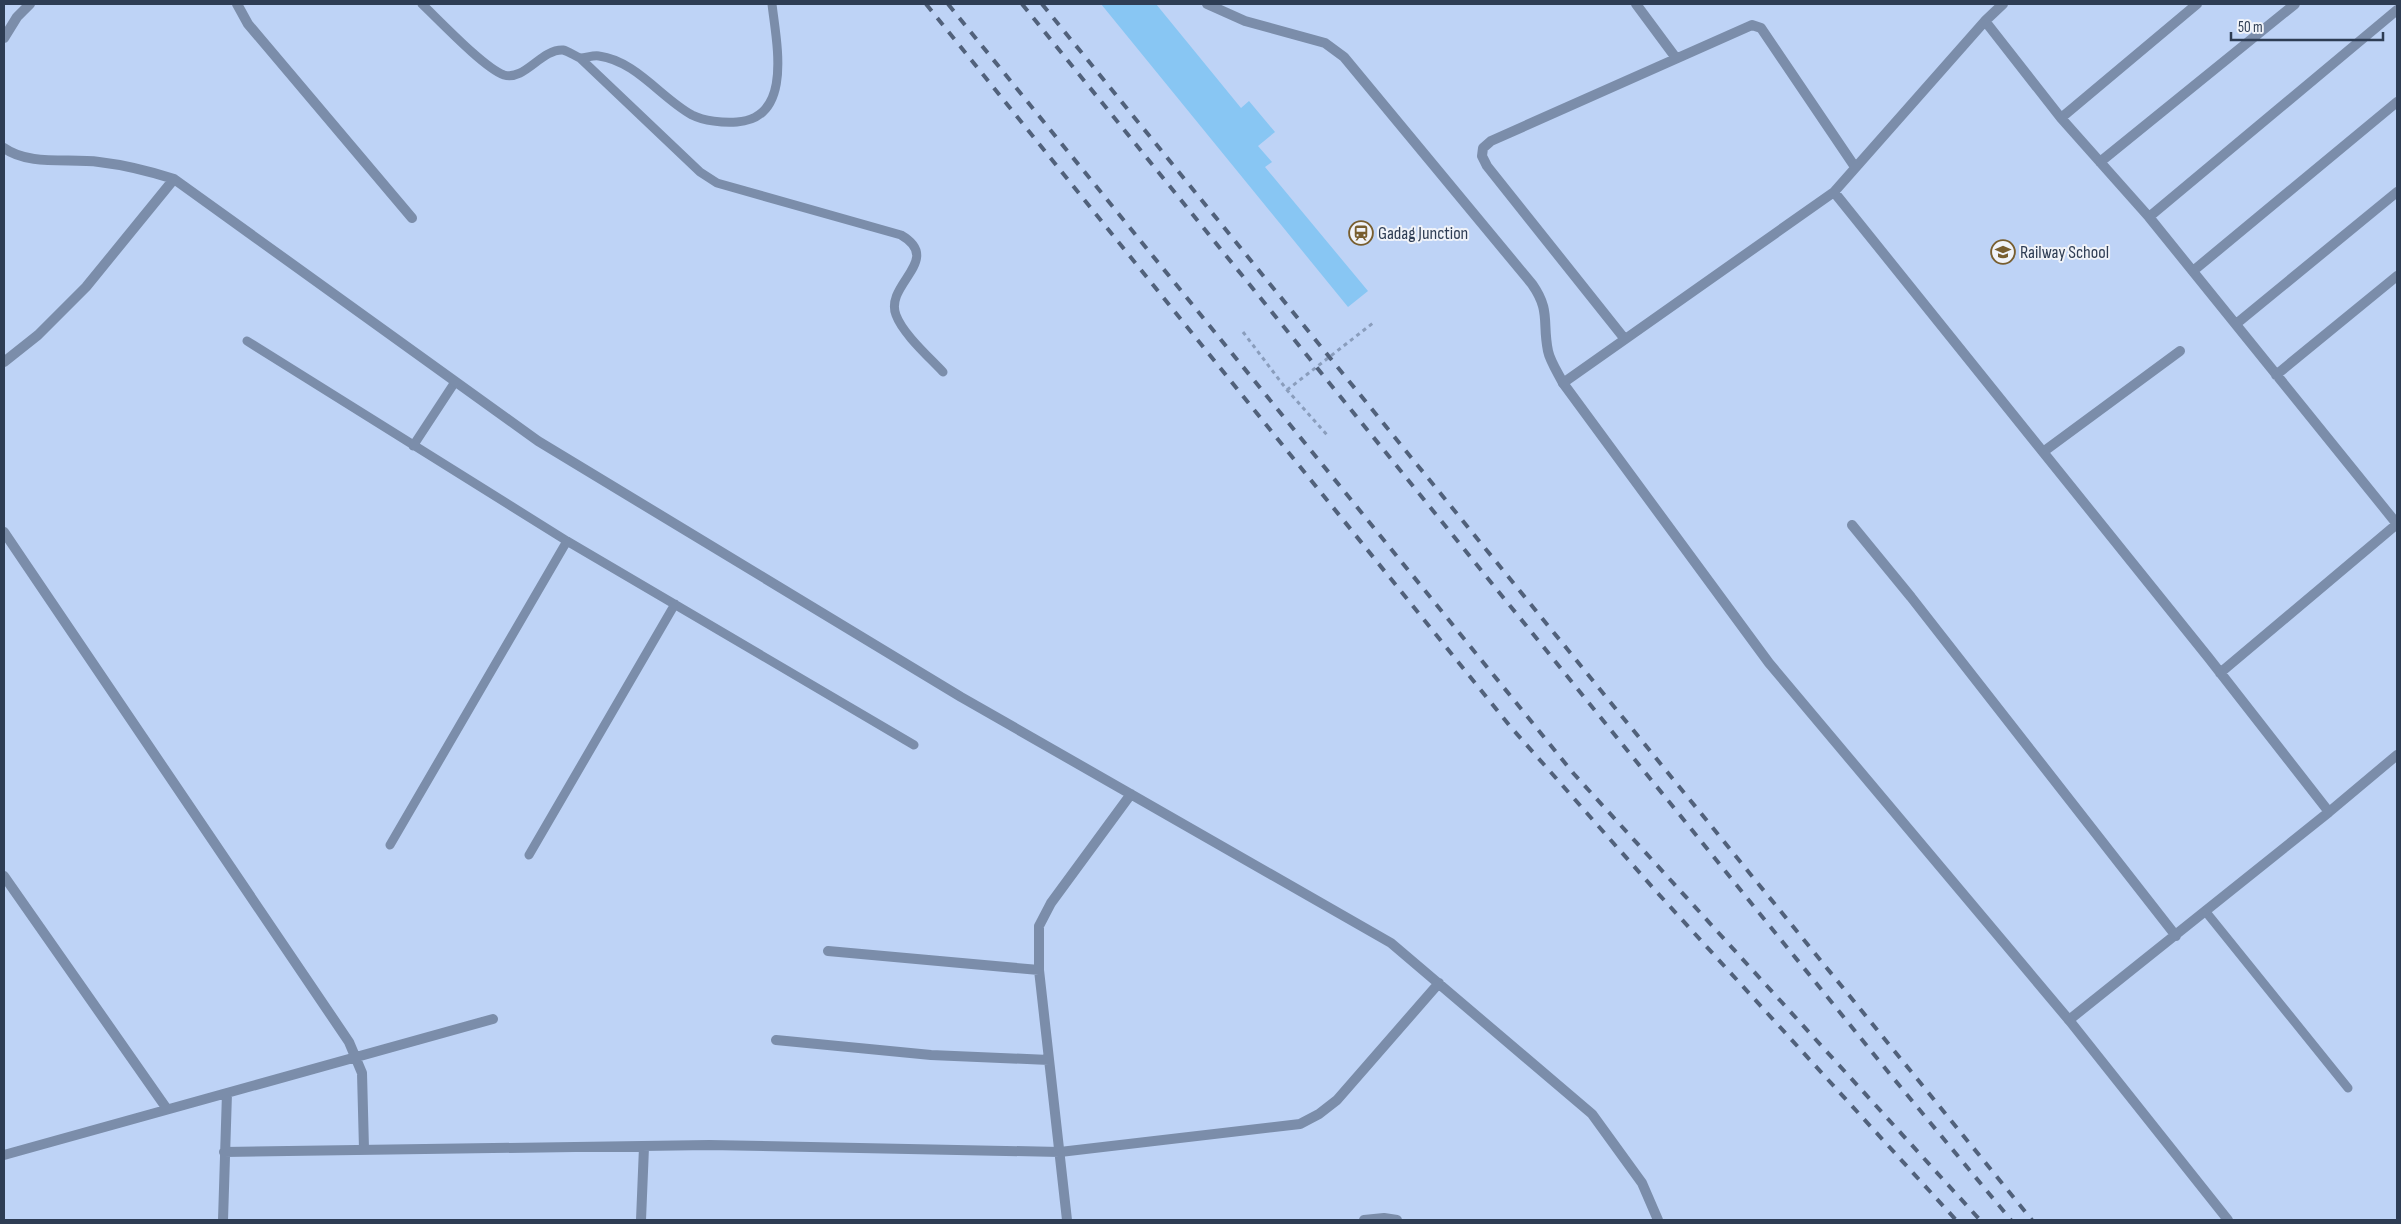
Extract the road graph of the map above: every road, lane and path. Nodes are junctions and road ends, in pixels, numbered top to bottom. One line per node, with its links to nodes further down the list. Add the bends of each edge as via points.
1 (30, 4): 12 (street)
2 (237, 4): 24 (street, via 248,24)
3 (422, 4): 13 (lane, via 490,68 505,75 520,72 547,53 563,50)
4 (772, 4): 13 (lane, via 777,85 774,98 764,110 746,121 725,122 693,115 618,62 598,56)
5 (1207, 4): 37 (street, via 1245,21 1325,43 1344,58 1542,298 1548,353)
6 (1636, 4): 14 (street)
7 (2003, 4): 11 (street)
8 (2197, 4): 16 (street)
9 (2295, 4): 18 (street)
10 (2397, 10): 23 (street)
11 (1985, 21): 16 (street); 19 (street)
12 (4, 38)
13 (580, 58): 34 (lane, via 700,172 716,183 901,234 911,240 917,252 916,264 894,300 896,315)
14 (1676, 58): 19 (street, via 1752,25 1761,28); 30 (street, via 1491,141 1482,156)
15 (2397, 102): 25 (street)
16 (2061, 118): 18 (street)
17 (4, 148): 20 (street, via 26,158 133,166)
18 (2100, 162): 23 (street)
19 (1856, 167): 21 (street)
20 (174, 179): 33 (street, via 86,288 38,335); 36 (street)
21 (1834, 192): 30 (street); 41 (street)
22 (2397, 192): 28 (street)
23 (2149, 217): 25 (street)
24 (412, 218)
25 (2193, 270): 28 (street)
26 (2397, 276): 35 (street)
27 (1373, 323): 38 (path)
28 (2236, 324): 35 (street)
29 (1243, 332): 38 (path)
30 (1624, 338): 37 (street)
31 (247, 341): 40 (lane)
32 (2180, 351): 41 (street)
33 (4, 362)
34 (943, 372)
35 (2276, 375): 42 (street)
36 (455, 382): 40 (lane); 50 (street, via 538,441 961,697)
37 (1563, 382): 61 (street, via 1769,663)
38 (1287, 390): 39 (path)
39 (1329, 437)
40 (413, 446): 45 (lane)
41 (2043, 452): 47 (street)
42 (2397, 524): 47 (street)
43 (1852, 525): 56 (street)
44 (4, 532): 63 (street)
45 (567, 540): 46 (lane); 52 (lane)
46 (676, 604): 48 (lane); 53 (lane)
47 (2220, 673): 51 (street)
48 (914, 745)
49 (2397, 755): 51 (street)
50 (1131, 794): 58 (street, via 1051,903 1039,926); 59 (street, via 1392,943)
51 (2329, 812): 55 (street)
52 (390, 845)
53 (529, 855)
54 (4, 876): 67 (street)
55 (2206, 912): 56 (street); 65 (lane)
56 (2176, 936): 61 (street)
57 (828, 951): 58 (street)
58 (1039, 970): 64 (street)
59 (1439, 983): 71 (street, via 1337,1100 1300,1124); 78 (street, via 1592,1114 1642,1184)
60 (492, 1018): 63 (street)
61 (2069, 1020): 79 (street)
62 (776, 1040): 64 (street, via 931,1055)
63 (357, 1057): 66 (street); 69 (street, via 362,1073)
64 (1049, 1060): 71 (street)
65 (2348, 1088)
66 (227, 1093): 67 (street); 70 (street)
67 (166, 1109): 72 (street)
68 (644, 1147): 69 (street); 71 (street, via 709,1144); 74 (street)
69 (364, 1149): 70 (street)
70 (224, 1152): 73 (street)
71 (1060, 1152): 75 (street)
72 (4, 1155)
73 (223, 1220)
74 (641, 1220)
75 (1067, 1220)
76 (1364, 1220): 77 (street)
77 (1397, 1220)
78 (1658, 1220)
79 (2228, 1220)

